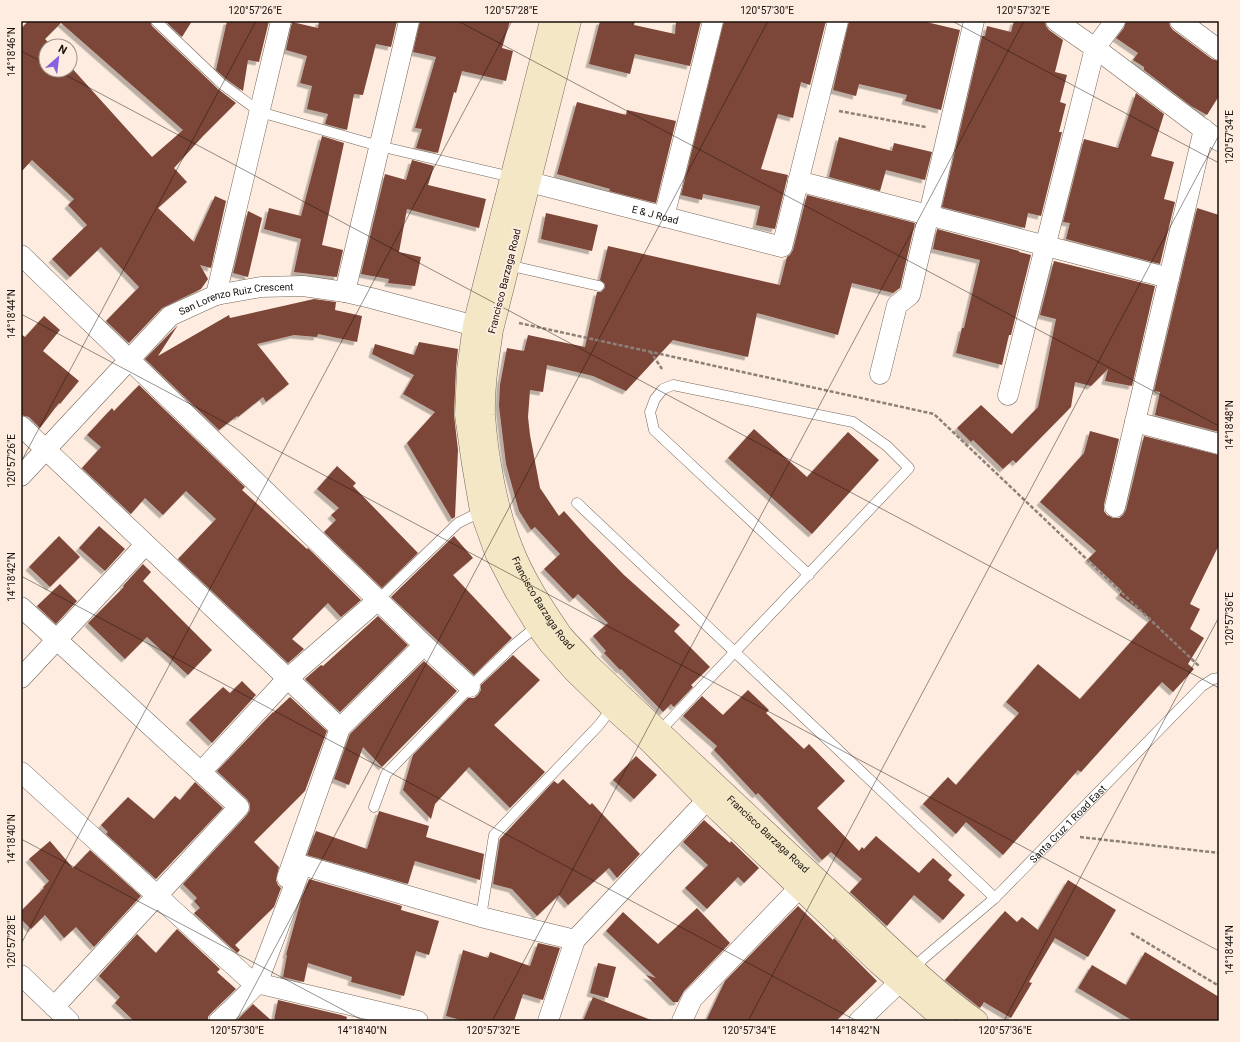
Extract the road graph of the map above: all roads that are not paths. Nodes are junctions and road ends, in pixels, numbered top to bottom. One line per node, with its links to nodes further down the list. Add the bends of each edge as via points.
1 (156, 21): 14 (lane, via 222,84)
2 (281, 21): 14 (street)
3 (409, 21): 16 (street)
4 (551, 21): 17 (street, Francisco Barzaga Road)
5 (570, 21): 17 (street, Francisco Barzaga Road)
6 (713, 21): 20 (street)
7 (838, 21): 18 (street)
8 (974, 21): 19 (street)
9 (1056, 21): 12 (street)
10 (1115, 21): 12 (street)
11 (1180, 21): 13 (street)
12 (1095, 48): 15 (street); 21 (street)
13 (1219, 50)
14 (260, 112): 16 (lane); 27 (street)
15 (1211, 135): 24 (street)
16 (379, 146): 17 (lane); 26 (street)
17 (521, 180): 20 (street, E & J Road); 23 (street, Francisco Barzaga Road); 28 (street, Francisco Barzaga Road)
18 (798, 181): 19 (street); 20 (street, E & J Road, via 782,247)
19 (929, 215): 21 (street); 30 (street, via 910,295 897,305)
20 (664, 217)
21 (1046, 246): 24 (street); 31 (street)
22 (21, 255): 29 (street)
23 (508, 265): 25 (lane); 28 (street, Francisco Barzaga Road)
24 (1170, 278): 32 (street)
25 (599, 286)
26 (345, 292): 27 (street, San Lorenzo Ruiz Crescent, via 282,286); 28 (street, San Lorenzo Ruiz Crescent)
27 (216, 295): 29 (street, San Lorenzo Ruiz Crescent, via 170,316)
28 (487, 324): 39 (street, Francisco Barzaga Road, via 468,370 466,415 472,464)
29 (130, 360): 35 (street, San Lorenzo Ruiz Crescent); 42 (street)
30 (880, 374)
31 (1008, 395)
32 (1135, 422): 34 (street); 38 (street)
33 (21, 426): 35 (street)
34 (1219, 444)
35 (46, 449): 36 (street, San Lorenzo Ruiz Crescent); 40 (street)
36 (21, 476)
37 (577, 503): 47 (lane)
38 (1115, 507)
39 (490, 508): 42 (lane, via 458,523); 44 (street, Francisco Barzaga Road, via 496,553); 54 (street, Francisco Barzaga Road, via 529,583 563,637)
40 (145, 545): 45 (street); 49 (street)
41 (809, 575): 41 (lane, via 909,468 887,446 853,422 673,384 663,389 655,399 650,412 654,430); 47 (lane)
42 (378, 600): 46 (street); 49 (street)
43 (21, 607): 45 (street)
44 (537, 626): 51 (lane); 52 (street, Francisco Barzaga Road, via 573,670)
45 (56, 640): 48 (street); 56 (street)
46 (424, 645): 51 (street); 53 (street)
47 (734, 653): 54 (lane); 61 (lane)
48 (21, 678)
49 (287, 679): 53 (street); 56 (street)
50 (1216, 679): 61 (lane, Santa Cruz 1 Road East, via 1202,686)
51 (470, 687): 58 (lane, via 386,774)
52 (612, 708): 54 (street, Francisco Barzaga Road); 62 (lane, via 599,725 494,835)
53 (340, 728): 66 (street)
54 (655, 736): 57 (street, Francisco Barzaga Road); 65 (street, Francisco Barzaga Road, via 811,874)
55 (21, 772): 60 (street)
56 (201, 772): 60 (street, via 239,807)
57 (707, 800): 59 (street, Francisco Barzaga Road); 63 (street)
58 (374, 807)
59 (800, 887): 65 (street, Francisco Barzaga Road); 72 (street, via 692,999)
60 (157, 895): 66 (street); 67 (street)
61 (996, 898): 65 (lane, Santa Cruz 1 Road East, via 924,958)
62 (481, 917): 63 (street); 66 (street, via 302,865)
63 (575, 940): 71 (street)
64 (21, 975): 67 (street)
65 (907, 976): 73 (street); 74 (street, Francisco Barzaga Road); 75 (street, Francisco Barzaga Road, via 945,996)
66 (254, 983): 69 (street); 70 (street)
67 (54, 1007): 68 (street)
68 (69, 1021)
69 (219, 1021)
70 (418, 1021)
71 (548, 1021)
72 (682, 1021)
73 (859, 1021)
74 (945, 1021)
75 (977, 1021)

